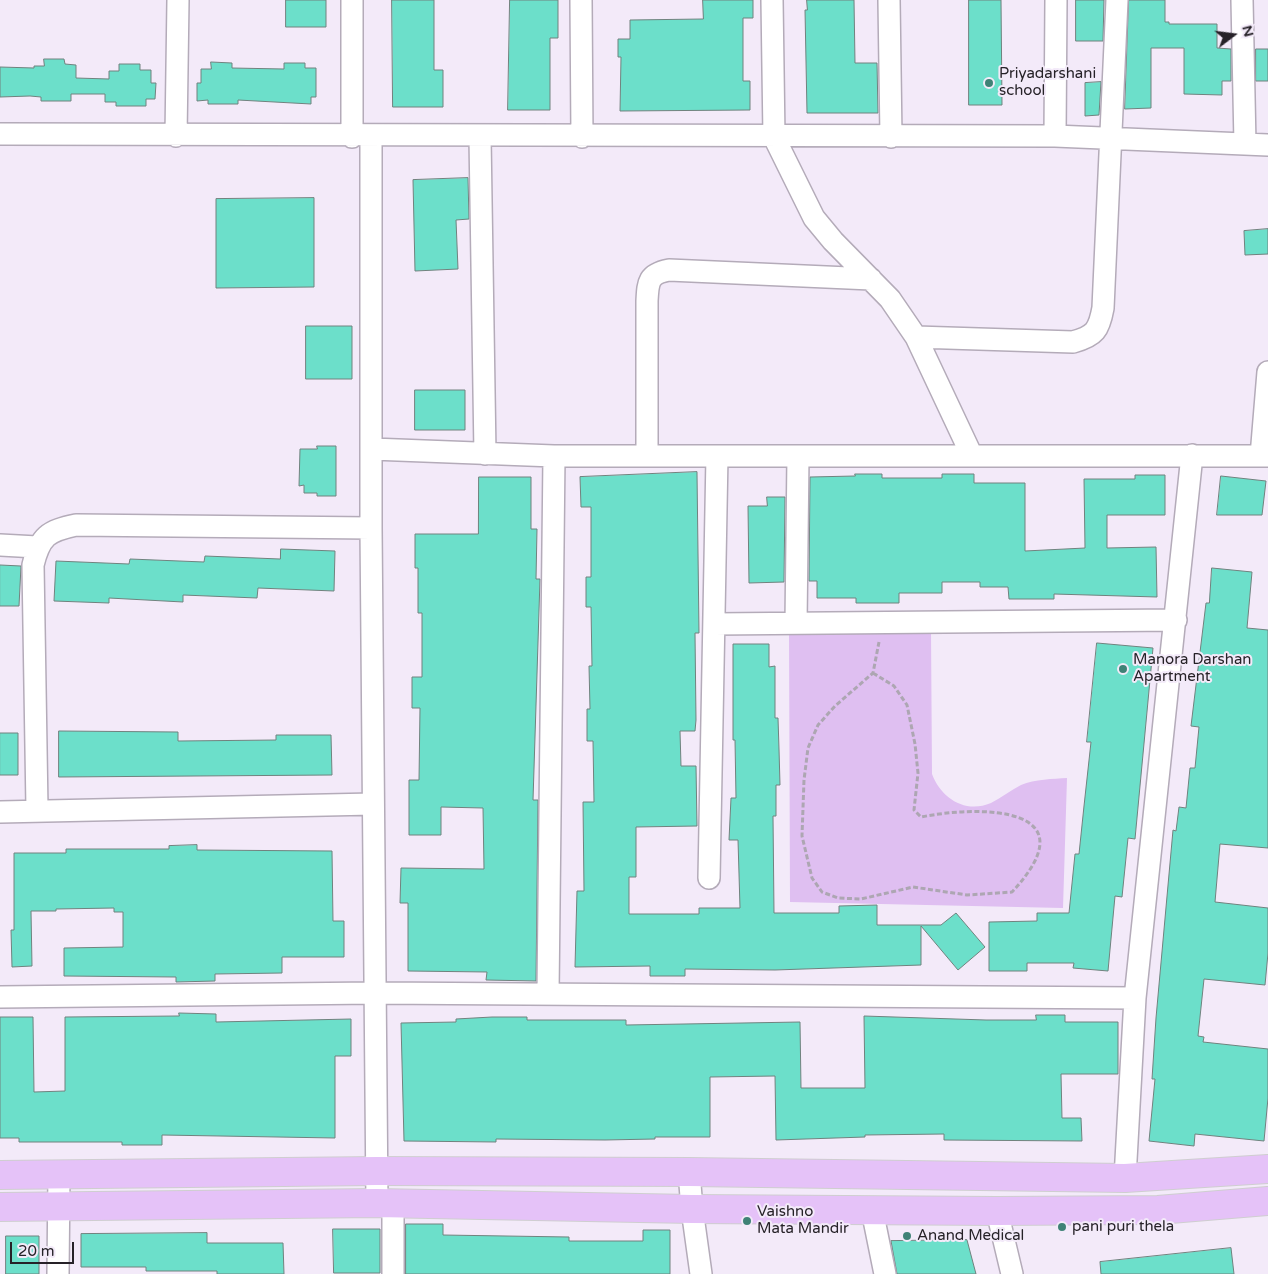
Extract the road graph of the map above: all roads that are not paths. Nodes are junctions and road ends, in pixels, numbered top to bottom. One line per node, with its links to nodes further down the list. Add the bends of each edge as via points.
1 (178, 0): 10 (street)
2 (352, 0): 12 (street)
3 (581, 0): 14 (street)
4 (772, 0): 15 (street)
5 (889, 0): 16 (street)
6 (1056, 0): 11 (street)
7 (1117, 0): 17 (street)
8 (1242, 0): 18 (street)
9 (0, 134): 10 (street)
10 (176, 136): 12 (street)
11 (1055, 136): 16 (street); 17 (street)
12 (362, 137): 13 (street); 23 (street)
13 (480, 137): 14 (street); 24 (street)
14 (582, 137): 15 (street)
15 (774, 137): 16 (street); 20 (street, via 814,218)
16 (891, 137)
17 (1111, 138): 18 (street); 21 (street, via 1104,308 1099,328 1086,339 1073,342)
18 (1245, 144): 19 (street)
19 (1268, 145)
20 (872, 279): 21 (street, via 890,298); 27 (street, via 656,272 648,282 647,302)
21 (916, 337): 30 (street)
22 (1268, 372): 31 (street)
23 (372, 449): 24 (street); 32 (street)
24 (485, 454): 26 (street)
25 (1192, 455): 30 (street); 31 (street); 35 (street)
26 (554, 456): 27 (street); 43 (street)
27 (647, 456): 28 (street)
28 (717, 456): 29 (street); 37 (street)
29 (798, 456): 30 (street); 36 (street)
30 (972, 456)
31 (1265, 456)
32 (371, 528): 34 (street, via 76,525 46,535); 38 (street)
33 (0, 545): 34 (street)
34 (37, 548): 39 (street, via 33,565)
35 (1176, 620): 36 (street); 45 (street)
36 (796, 623): 37 (street)
37 (714, 624): 41 (street)
38 (373, 804): 39 (street); 42 (street)
39 (37, 810): 40 (street)
40 (0, 812)
41 (709, 878)
42 (375, 993): 43 (street); 44 (street); 47 (street)
43 (548, 994): 45 (street)
44 (0, 998)
45 (1135, 998): 51 (street)
46 (1268, 1169): 51 (main road)
47 (377, 1171): 48 (main road); 49 (main road); 53 (street)
48 (689, 1172): 51 (main road); 56 (street)
49 (60, 1174): 50 (main road); 55 (street)
50 (0, 1175)
51 (1126, 1178)
52 (1268, 1200): 58 (main road, via 1158,1210)
53 (385, 1203): 55 (main road); 56 (main road); 60 (street)
54 (0, 1207): 55 (main road)
55 (59, 1207): 59 (street)
56 (692, 1209): 57 (main road); 61 (street)
57 (872, 1210): 58 (main road); 62 (street)
58 (997, 1211): 63 (street)
59 (58, 1274)
60 (393, 1274)
61 (702, 1274)
62 (885, 1274)
63 (1012, 1274)

